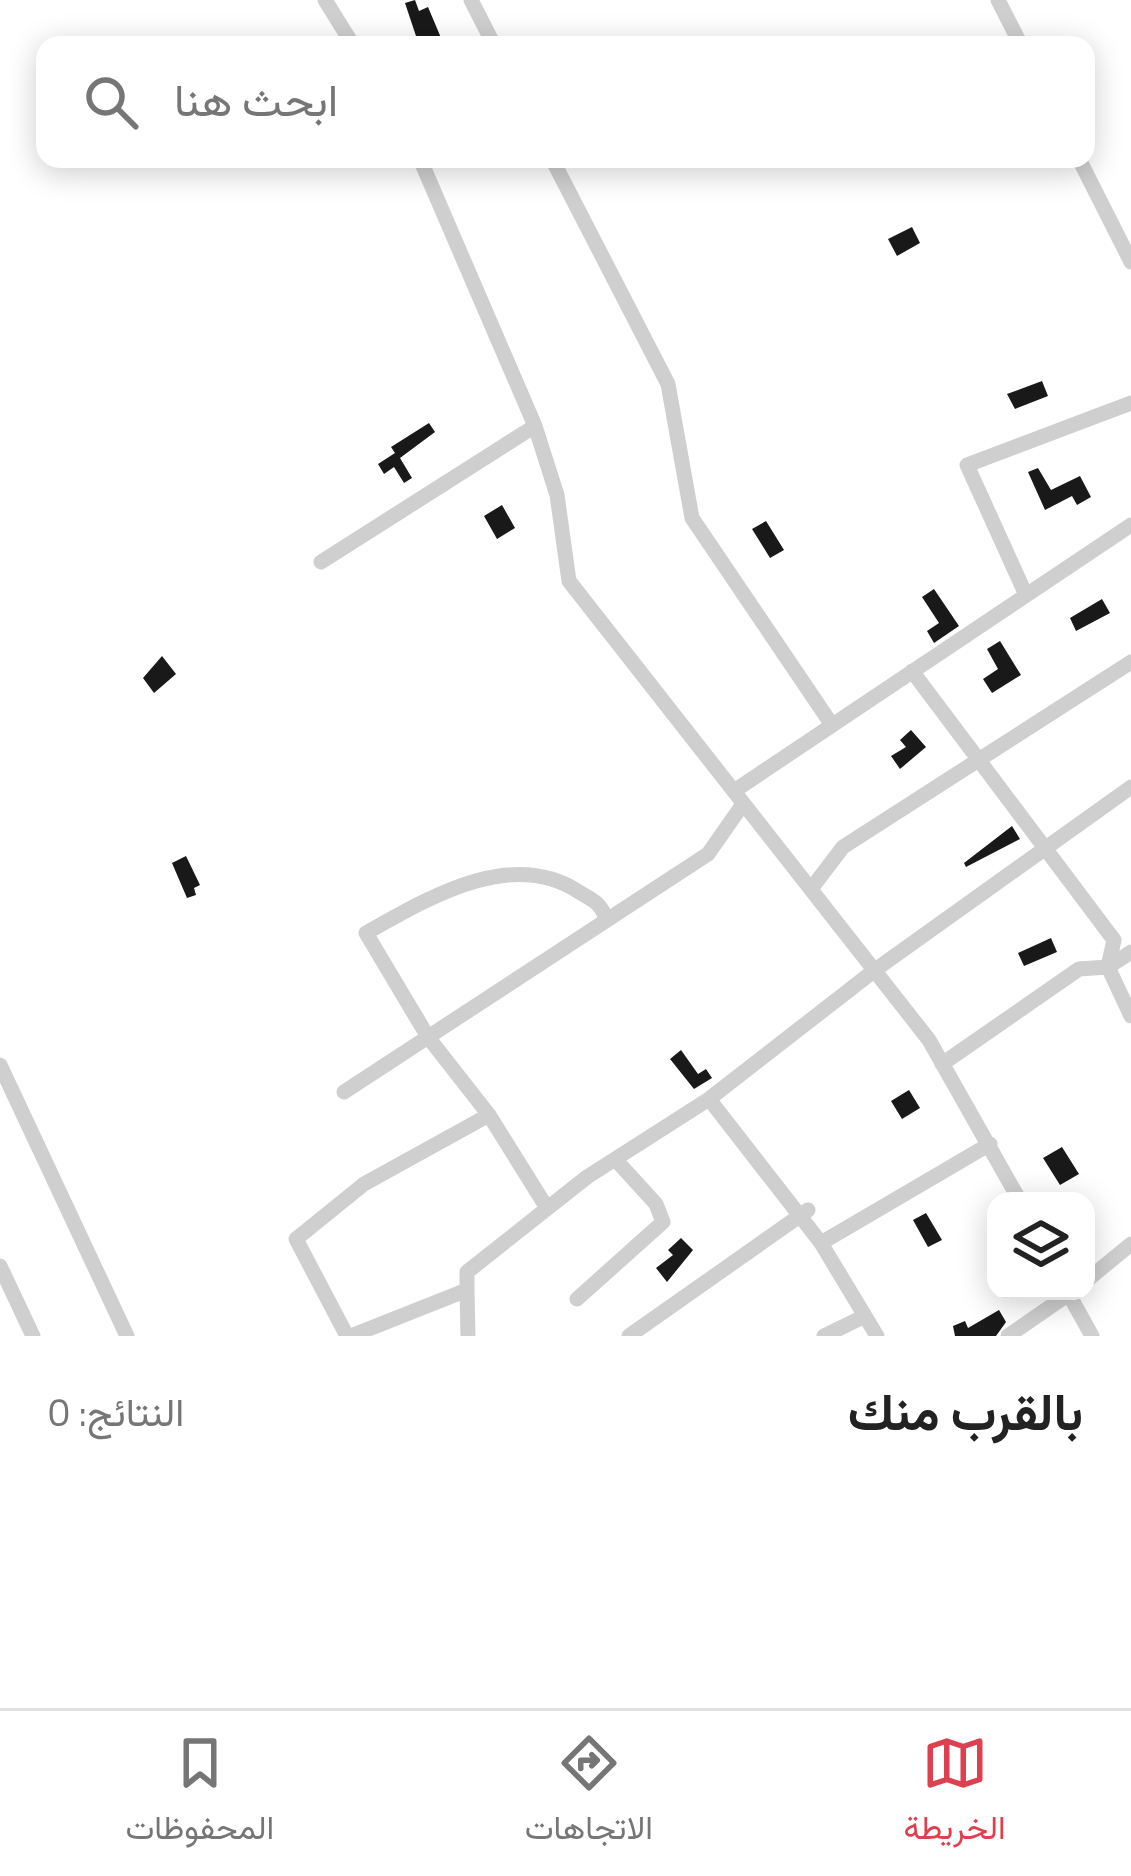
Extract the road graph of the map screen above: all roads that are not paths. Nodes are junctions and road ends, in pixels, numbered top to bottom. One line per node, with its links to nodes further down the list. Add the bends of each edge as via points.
1 (325, 0): 4 (street)
2 (471, 0): 5 (street)
3 (998, 0): 6 (street)
4 (347, 36)
5 (489, 36)
6 (1016, 36)
7 (424, 168): 12 (street)
8 (557, 168): 18 (street, via 668,384 692,518)
9 (1083, 168): 10 (street)
10 (1131, 262)
11 (1131, 403): 15 (street, via 968,465)
12 (535, 426): 14 (street); 21 (street, via 569,581)
13 (1131, 525): 15 (street)
14 (321, 562)
15 (1027, 595): 17 (street)
16 (1131, 662): 19 (street)
17 (912, 671): 18 (street); 19 (street)
18 (832, 725): 21 (street)
19 (981, 757): 22 (street); 23 (street, via 843,847)
20 (1131, 787): 22 (street)
21 (738, 798): 23 (street); 24 (street, via 708,854)
22 (1050, 847): 26 (street, via 1114,940); 27 (street)
23 (811, 889): 27 (street)
24 (605, 917): 29 (street); 29 (street, via 569,885 518,872 434,895 366,933)
25 (1131, 952): 26 (street)
26 (1108, 968): 28 (street); 31 (street, via 1079,969)
27 (875, 970): 31 (street); 33 (street)
28 (1131, 1016)
29 (428, 1037): 32 (street); 34 (street)
30 (0, 1064): 50 (street)
31 (942, 1064): 35 (street)
32 (344, 1092)
33 (709, 1100): 36 (street); 39 (street)
34 (489, 1115): 38 (street); 51 (street, via 364,1184 296,1239)
35 (990, 1144): 37 (street); 40 (street)
36 (615, 1159): 38 (street); 45 (street, via 663,1222)
37 (1015, 1192)
38 (548, 1208): 44 (street, via 467,1272)
39 (804, 1213): 40 (street); 53 (street)
40 (821, 1244): 48 (street)
41 (1131, 1244): 43 (street)
42 (0, 1266): 49 (street)
43 (1095, 1273)
44 (467, 1290): 51 (street); 52 (street)
45 (578, 1299)
46 (1059, 1300): 56 (street)
47 (1074, 1300): 57 (street)
48 (865, 1316): 54 (street); 55 (street)
49 (34, 1336)
50 (127, 1336)
51 (349, 1336)
52 (468, 1336)
53 (629, 1336)
54 (824, 1336)
55 (878, 1336)
56 (1008, 1336)
57 (1092, 1336)

